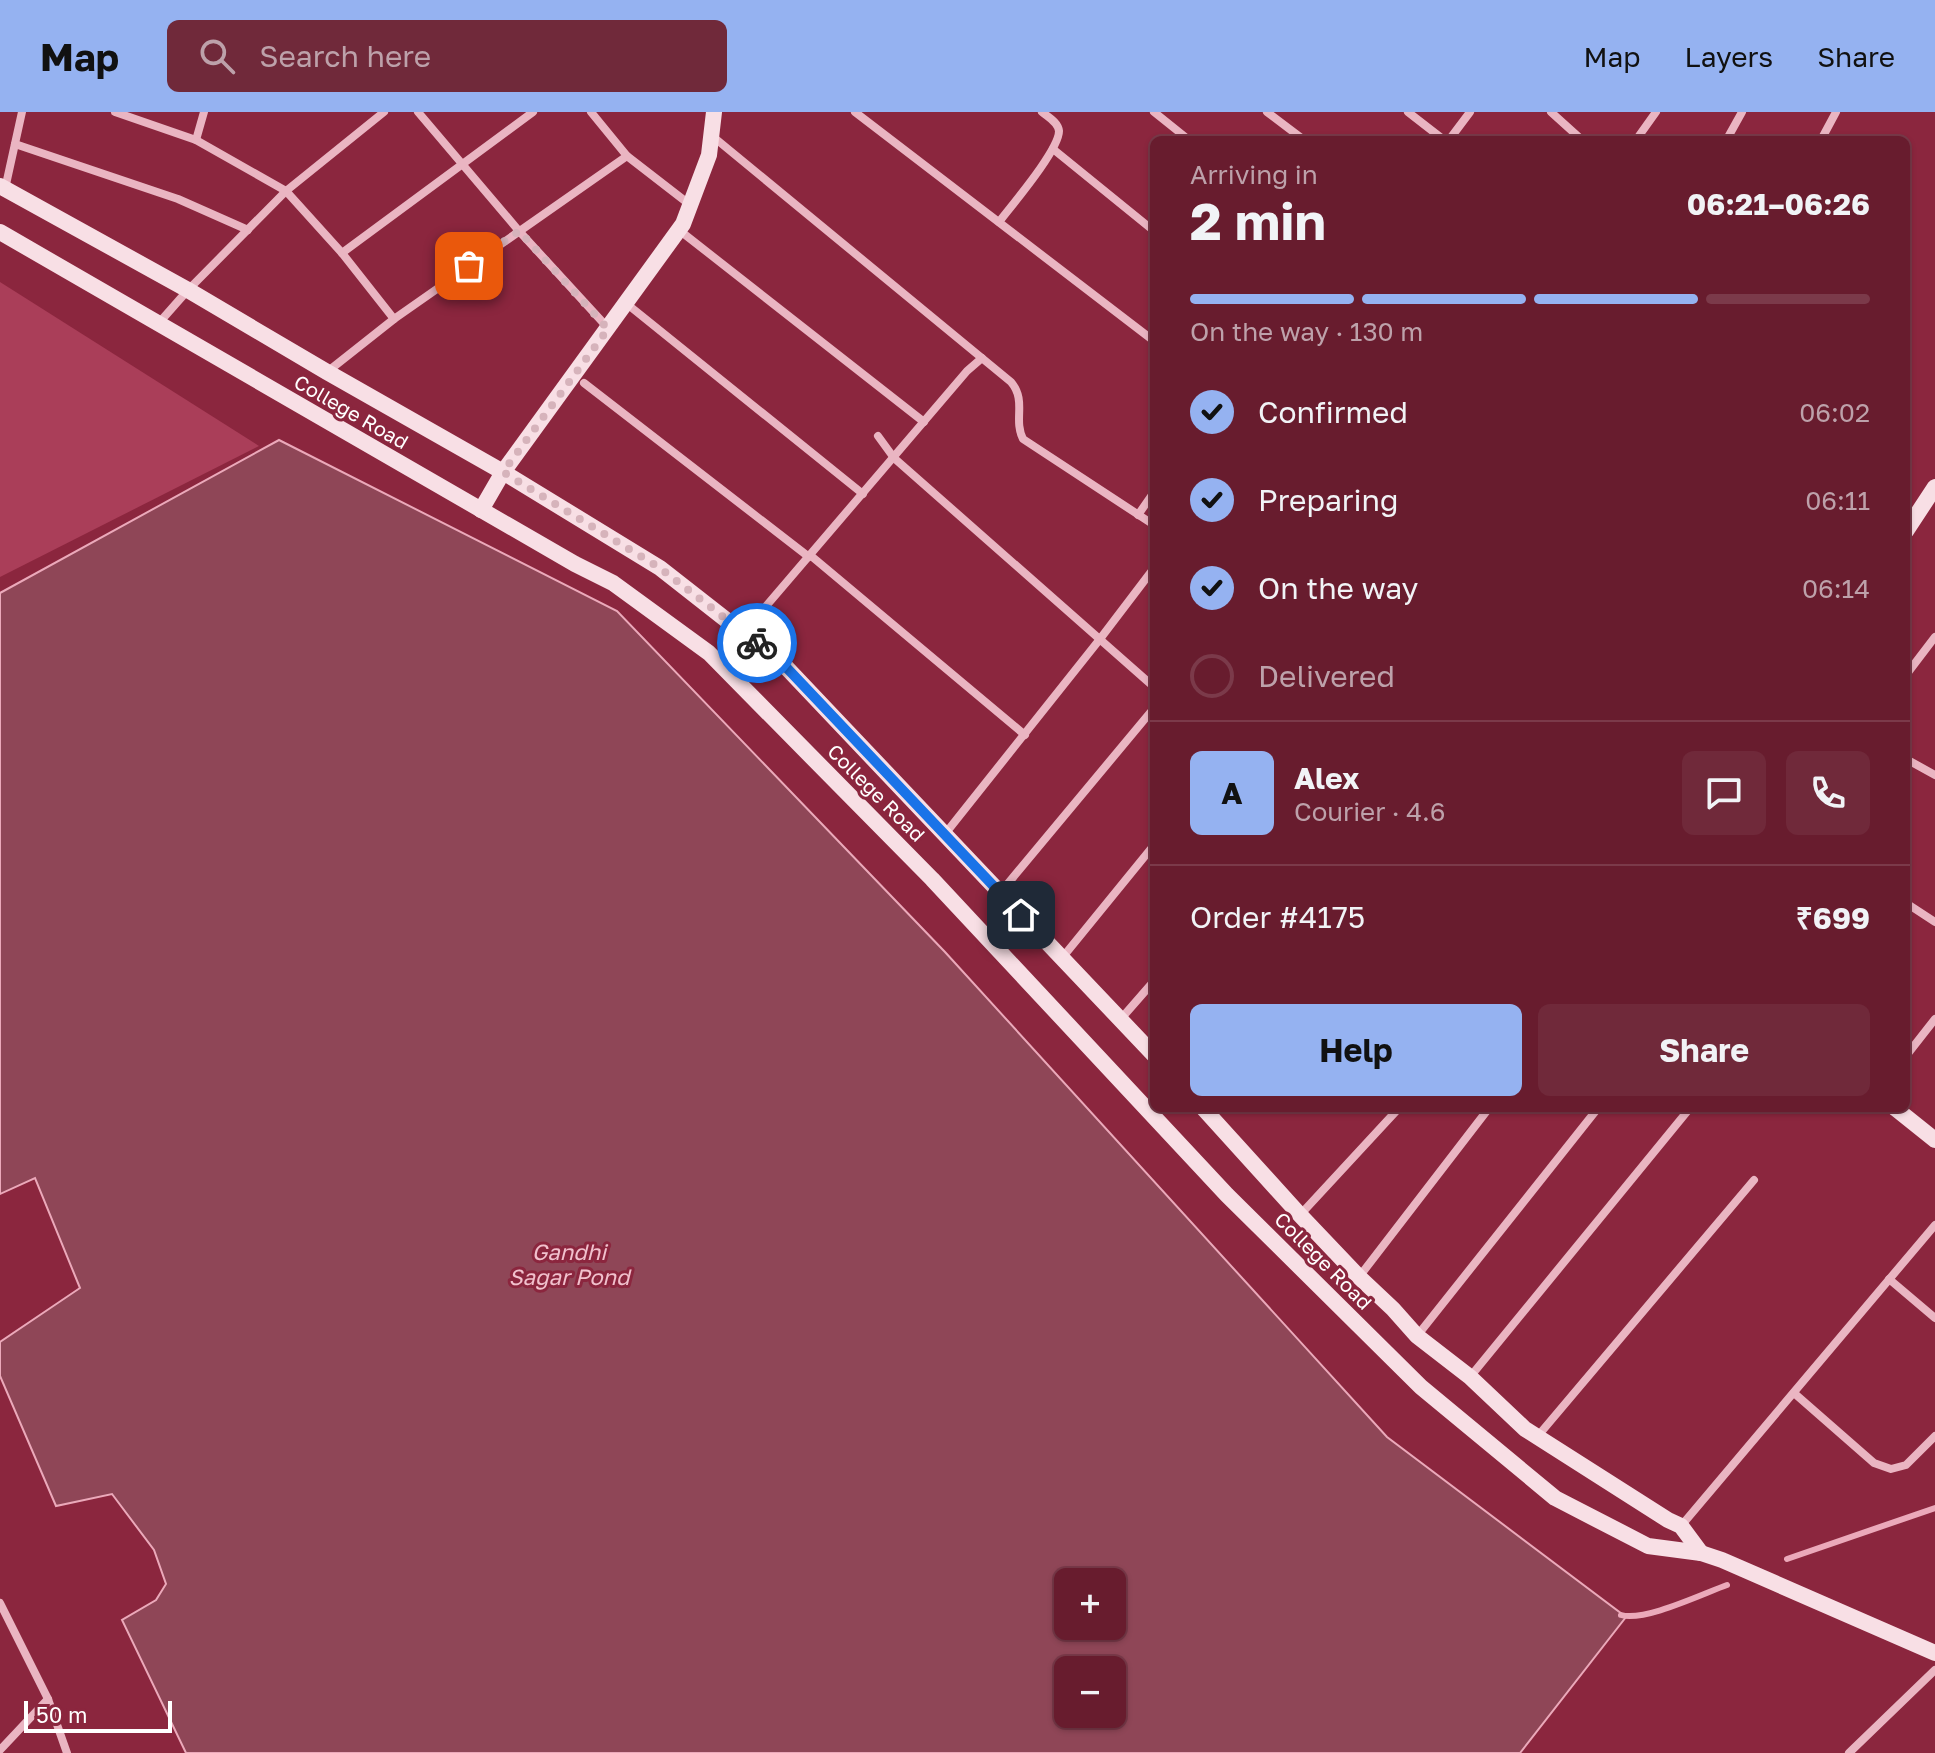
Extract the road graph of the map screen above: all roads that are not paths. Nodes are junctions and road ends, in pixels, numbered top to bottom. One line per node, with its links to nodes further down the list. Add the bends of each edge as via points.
1 (22, 112): 29 (street)
2 (115, 112): 28 (street)
3 (204, 112): 28 (street)
4 (384, 112): 34 (street)
5 (418, 112): 32 (street)
6 (533, 112): 32 (street)
7 (591, 112): 31 (street)
8 (714, 112): 19 (main road)
9 (855, 112): 36 (street)
10 (1042, 112): 30 (street, via 1059,130)
11 (1154, 112): 20 (street)
12 (1267, 112): 21 (street)
13 (1408, 112): 22 (street)
14 (1470, 112): 23 (street)
15 (1551, 112): 24 (street)
16 (1656, 112): 25 (street)
17 (1742, 112): 26 (street)
18 (1836, 112): 27 (street)
19 (711, 135): 35 (main road); 49 (street)
20 (1184, 136)
21 (1299, 136)
22 (1441, 136)
23 (1450, 136)
24 (1578, 136)
25 (1639, 136)
26 (1729, 136)
27 (1823, 136)
28 (196, 140): 34 (street)
29 (15, 144): 33 (street); 38 (street, via 178,199)
30 (1053, 149): 36 (street); 37 (street)
31 (627, 156): 35 (street); 40 (street)
32 (462, 164): 40 (street); 42 (street)
33 (3, 188): 43 (main road, College Road)
34 (286, 191): 38 (street); 42 (street)
35 (690, 205): 39 (main road)
36 (999, 222): 48 (street)
37 (1150, 228)
38 (248, 230): 43 (street)
39 (679, 230): 44 (main road); 52 (street)
40 (519, 231): 45 (street); 47 (street)
41 (0, 232): 46 (main road, College Road)
42 (342, 253): 45 (street)
43 (188, 290): 46 (street); 50 (main road, College Road)
44 (627, 304): 47 (main road); 57 (street)
45 (394, 319): 50 (street)
46 (158, 324): 59 (main road, College Road)
47 (608, 329): 55 (main road)
48 (1150, 338)
49 (982, 358): 52 (street); 60 (street, via 1015,387 1023,439)
50 (327, 372): 55 (main road, College Road)
51 (584, 383): 63 (street)
52 (924, 422): 54 (street)
53 (878, 436): 54 (street)
54 (894, 458): 57 (street); 67 (street)
55 (503, 472): 59 (main road); 65 (main road, College Road, via 660,568)
56 (1935, 487): 62 (main road)
57 (863, 494): 63 (street)
58 (1150, 498): 60 (street)
59 (481, 510): 104 (main road, College Road, via 613,583 709,653 932,879 1227,1195 1421,1387 1555,1498 1648,1546)
60 (1138, 515): 61 (street)
61 (1150, 522)
62 (1910, 525)
63 (810, 555): 65 (street); 71 (street)
64 (1150, 573): 67 (street)
65 (744, 632): 74 (main road, College Road, via 785,666)
66 (1935, 637): 68 (street)
67 (1100, 639): 69 (street); 71 (street)
68 (1910, 670)
69 (1150, 683)
70 (1150, 713): 76 (street)
71 (1025, 735): 74 (street)
72 (1910, 761): 73 (street)
73 (1935, 775)
74 (945, 834): 76 (main road, College Road)
75 (1150, 850): 79 (street)
76 (1000, 893): 79 (main road, College Road)
77 (1910, 906): 78 (street)
78 (1935, 922)
79 (1062, 958): 82 (main road, College Road)
80 (1150, 986): 82 (street)
81 (1935, 1019): 84 (street)
82 (1120, 1020): 83 (main road, College Road)
83 (1150, 1051)
84 (1910, 1051)
85 (1207, 1112): 93 (main road, College Road)
86 (1395, 1112): 93 (street)
87 (1486, 1112): 95 (street)
88 (1595, 1112): 98 (street)
89 (1687, 1112): 99 (street)
90 (1900, 1112): 91 (main road)
91 (1935, 1140)
92 (1754, 1180): 102 (street)
93 (1300, 1215): 95 (main road, College Road)
94 (1935, 1225): 96 (street)
95 (1359, 1277): 98 (main road, College Road)
96 (1889, 1279): 97 (street); 100 (street)
97 (1935, 1318)
98 (1417, 1336): 99 (main road, College Road)
99 (1470, 1377): 102 (main road, College Road)
100 (1794, 1393): 101 (street, via 1874,1463 1891,1469 1906,1465); 103 (street)
101 (1935, 1436)
102 (1537, 1437): 103 (main road, College Road)
103 (1681, 1526): 104 (main road, College Road)
104 (1701, 1553): 106 (main road, College Road)
105 (0, 1603): 108 (street)
106 (1935, 1653)
107 (1935, 1670): 111 (street)
108 (48, 1699): 109 (street); 110 (street)
109 (0, 1750)
110 (67, 1753)
111 (1849, 1753)

